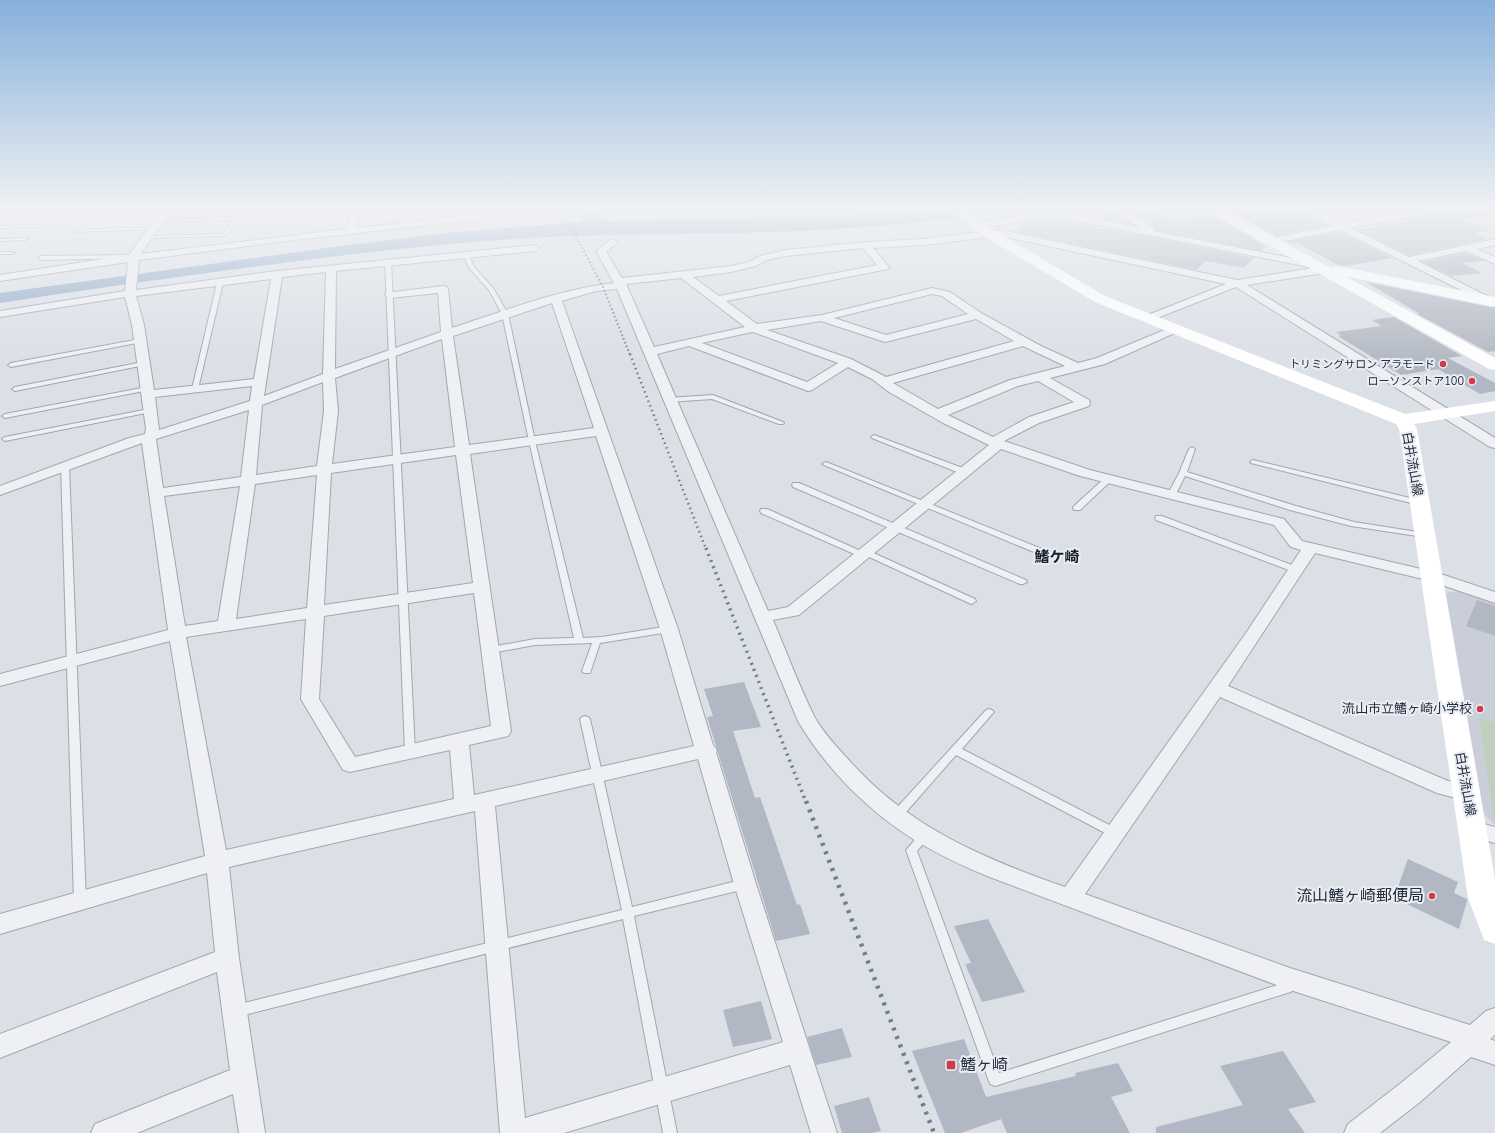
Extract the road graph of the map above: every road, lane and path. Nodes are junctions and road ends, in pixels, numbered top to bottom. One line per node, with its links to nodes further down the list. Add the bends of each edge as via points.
1 (117, 260): 18 (street)
2 (135, 260): 22 (street)
3 (409, 260): 13 (street)
4 (469, 260): 28 (lane)
5 (606, 260): 21 (street)
6 (760, 260): 17 (street, via 752,264)
7 (878, 260): 25 (street, via 884,267)
8 (1033, 260): 31 (main road, 白井流山線, via 1100,299)
9 (1128, 260): 20 (street)
10 (1280, 260): 15 (street)
11 (1305, 260): 15 (main road)
12 (1409, 260): 26 (street)
13 (388, 262): 14 (street); 23 (lane)
14 (331, 268): 16 (street); 45 (street)
15 (1320, 268): 20 (street); 26 (main road); 43 (main road)
16 (277, 274): 19 (street); 47 (street)
17 (684, 275): 21 (street); 25 (street)
18 (0, 278)
19 (220, 283): 22 (street); 50 (lane)
20 (1237, 283): 31 (street); 56 (street)
21 (620, 284): 24 (street); 39 (street)
22 (130, 294): 27 (street); 35 (street)
23 (390, 295): 34 (street, via 443,289); 38 (lane)
24 (556, 299): 28 (street); 60 (street)
25 (717, 300): 32 (street)
26 (1493, 302)
27 (0, 314)
28 (505, 314): 34 (street); 64 (lane)
29 (978, 315): 30 (street, via 885,339); 30 (street, via 946,294 932,291); 36 (street)
30 (822, 318): 32 (street)
31 (1147, 319): 33 (main road, 白井流山線)
32 (754, 328): 37 (street); 40 (street)
33 (1174, 330): 44 (street, via 1101,361); 58 (main road, 白井流山線)
34 (447, 335): 38 (street); 68 (street)
35 (140, 341): 41 (street); 42 (lane)
36 (1024, 342): 44 (street); 48 (street)
37 (690, 343): 39 (street); 40 (street, via 808,387)
38 (392, 352): 45 (street); 69 (lane)
39 (649, 352): 52 (street)
40 (847, 362): 48 (street)
41 (143, 364): 49 (lane); 51 (street)
42 (12, 365)
43 (1495, 365)
44 (1077, 367): 46 (street)
45 (329, 376): 53 (street); 73 (street, via 331,411)
46 (1040, 377): 55 (street, via 1014,384); 65 (street, via 1084,403 1034,420)
47 (259, 382): 50 (street); 53 (street)
48 (883, 382): 55 (street)
49 (15, 389)
50 (195, 389): 51 (street)
51 (148, 398): 57 (lane); 61 (street, via 152,429); 63 (lane)
52 (669, 400): 59 (lane, via 713,397); 100 (street)
53 (256, 403): 61 (street); 77 (street)
54 (1495, 406): 56 (main road)
55 (938, 414): 65 (street)
56 (1446, 414): 58 (main road); 66 (street)
57 (5, 416)
58 (1402, 420): 82 (main road, 白井流山線, via 1408,429)
59 (781, 423)
60 (602, 431): 64 (street); 102 (street)
61 (149, 437): 72 (street); 80 (street)
62 (874, 437): 74 (lane)
63 (5, 439)
64 (532, 441): 68 (street); 104 (lane)
65 (996, 443): 74 (street); 76 (street)
66 (1495, 444)
67 (1192, 449): 75 (lane)
68 (463, 451): 69 (street); 95 (street)
69 (397, 460): 73 (street); 97 (lane)
70 (1253, 462): 82 (lane)
71 (826, 464): 83 (lane)
72 (65, 466): 79 (street); 107 (lane)
73 (324, 470): 77 (street); 99 (street)
74 (965, 472): 83 (street)
75 (1183, 473): 81 (lane); 88 (lane, via 1293,508 1354,524)
76 (1109, 479): 81 (street); 84 (lane)
77 (248, 480): 80 (street); 101 (street)
78 (796, 485): 87 (lane)
79 (0, 491)
80 (157, 493): 103 (street)
81 (1172, 494): 89 (street, via 1279,522 1291,540)
82 (1419, 503): 88 (main road, 白井流山線)
83 (926, 505): 87 (street); 91 (lane)
84 (1077, 508)
85 (764, 511): 90 (lane)
86 (1159, 518): 92 (lane)
87 (898, 528): 90 (street); 94 (lane)
88 (1426, 536): 93 (main road, 白井流山線)
89 (1310, 548): 92 (street); 93 (street)
90 (865, 554): 98 (lane); 100 (street, via 793,611)
91 (1049, 555)
92 (1297, 570): 110 (street)
93 (1432, 576): 96 (street); 118 (main road, 白井流山線)
94 (1023, 582)
95 (482, 587): 97 (street); 106 (street)
96 (1495, 598)
97 (402, 599): 99 (street); 116 (lane)
98 (972, 601)
99 (315, 613): 101 (street); 116 (street, via 310,699 350,764)
100 (763, 617): 120 (street, via 807,721 825,748 850,776)
101 (226, 626): 103 (street)
102 (669, 628): 105 (lane); 114 (street)
103 (177, 633): 107 (street); 124 (street)
104 (579, 640): 105 (lane); 106 (lane, via 535,642)
105 (596, 640): 108 (lane)
106 (491, 650): 113 (street, via 501,731)
107 (73, 661): 109 (street); 127 (lane)
108 (587, 671)
109 (0, 680)
110 (1217, 688): 118 (street, via 1444,788); 121 (street)
111 (989, 712): 115 (lane)
112 (585, 719): 117 (lane)
113 (459, 741): 116 (street); 119 (street)
114 (707, 750): 117 (street); 125 (street)
115 (955, 750): 120 (lane); 121 (lane)
116 (410, 751)
117 (598, 774): 119 (street); 128 (lane)
118 (1467, 793): 122 (main road, 白井流山線)
119 (474, 803): 124 (street); 131 (street)
120 (896, 816): 123 (street)
121 (1113, 832): 126 (street)
122 (1484, 832): 130 (main road, 白井流山線, via 1483,898)
123 (925, 836): 126 (street, via 1026,884); 133 (lane, via 911,850 995,1080 1287,988)
124 (217, 861): 127 (street); 132 (street)
125 (745, 884): 128 (lane); 138 (street)
126 (1070, 898): 133 (street)
127 (80, 901): 129 (street)
128 (628, 913): 131 (lane); 141 (lane)
129 (0, 924)
130 (1495, 930)
131 (497, 946): 134 (lane); 144 (street)
132 (227, 958): 134 (street); 137 (street)
133 (1288, 978): 136 (street)
134 (235, 1012): 140 (street)
135 (1495, 1019): 136 (street)
136 (1471, 1041): 139 (street); 148 (street, via 1390,1110)
137 (0, 1046)
138 (798, 1050): 141 (street); 147 (street)
139 (1495, 1054)
140 (243, 1077): 142 (street); 143 (street)
141 (662, 1090): 145 (street); 146 (lane)
142 (104, 1133)
143 (252, 1133)
144 (513, 1133)
145 (520, 1133)
146 (670, 1133)
147 (824, 1133)
148 (1357, 1133)

